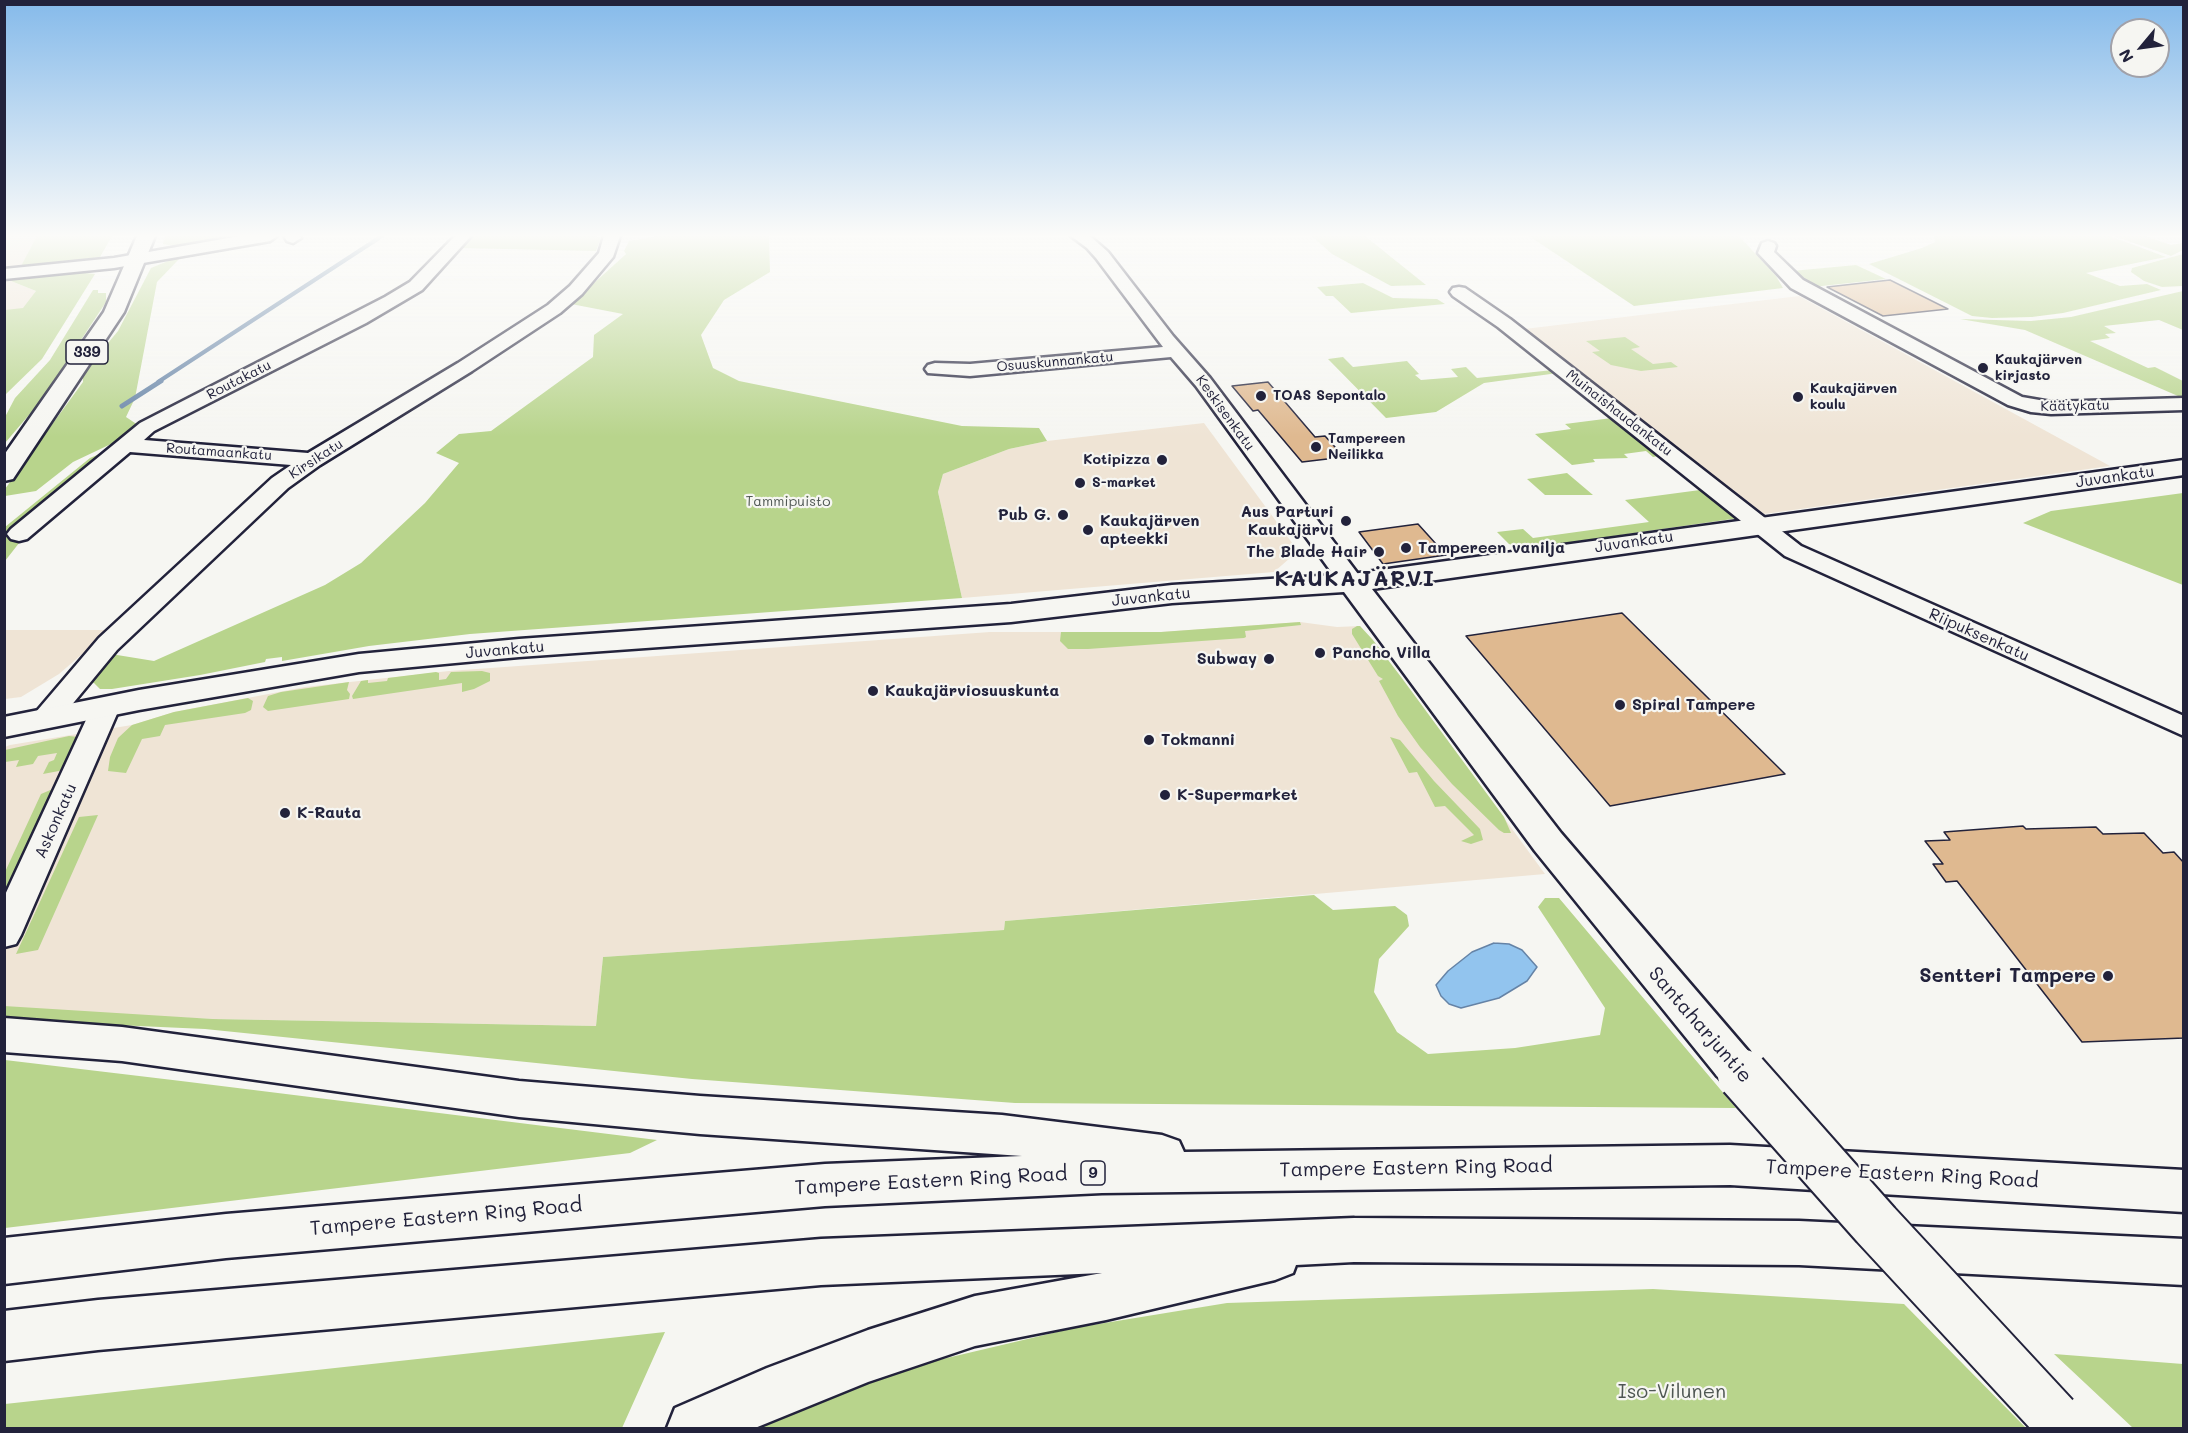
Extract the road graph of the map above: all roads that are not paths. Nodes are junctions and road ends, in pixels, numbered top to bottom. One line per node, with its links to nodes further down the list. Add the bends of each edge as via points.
1 (118, 303): 9 (main road, 339)
2 (387, 303): 11 (street, Routakatu, via 156,422)
3 (561, 303): 13 (street, Kirsikatu)
4 (1138, 303): 7 (street, Keskisenkatu)
5 (1475, 303): 17 (street, Muinaishaudankatu)
6 (1832, 303): 10 (street, Käätykatu, via 2031,406)
7 (1175, 351): 8 (street, Osuuskunnankatu, via 970,370); 19 (street, Keskisenkatu, via 1203,382)
8 (935, 369)
9 (51, 403): 12 (main road, 339); 15 (main road, 339)
10 (2184, 404)
11 (126, 445): 13 (street, Routamaankatu); 18 (street, Routakatu)
12 (4, 452)
13 (312, 460): 21 (street, Kirsikatu, via 280,483 108,644)
14 (2184, 467): 17 (main road, Juvankatu)
15 (4, 474)
16 (2184, 479): 17 (main road, Juvankatu)
17 (1768, 532): 19 (main road, Juvankatu, via 1509,581); 23 (street, Riipuksenkatu, via 1793,551)
18 (19, 534)
19 (1358, 590): 20 (main road, Juvankatu, via 1222,609 1011,613 519,648 359,663); 32 (main road, Santaharjuntie, bridge, via 1548,842 1732,1064)
20 (106, 707): 21 (main road, Juvankatu); 24 (street, Askonkatu)
21 (46, 718): 22 (main road, Juvankatu)
22 (4, 727)
23 (2184, 727)
24 (4, 935)
25 (4, 1035): 26 (main road, via 122,1044 519,1099 1002,1134)
26 (1268, 1169): 27 (main road, Tampere Eastern Ring Road / 9, via 1730,1165); 29 (main road, Tampere Eastern Ring Road / 9, via 825,1185 226,1236)
27 (2184, 1191)
28 (1354, 1240): 30 (main road, via 1799,1243); 31 (main road, via 821,1262 98,1324); 33 (main road, via 975,1321 868,1356)
29 (4, 1261)
30 (2184, 1262)
31 (4, 1336)
32 (2059, 1423)
33 (695, 1428)

